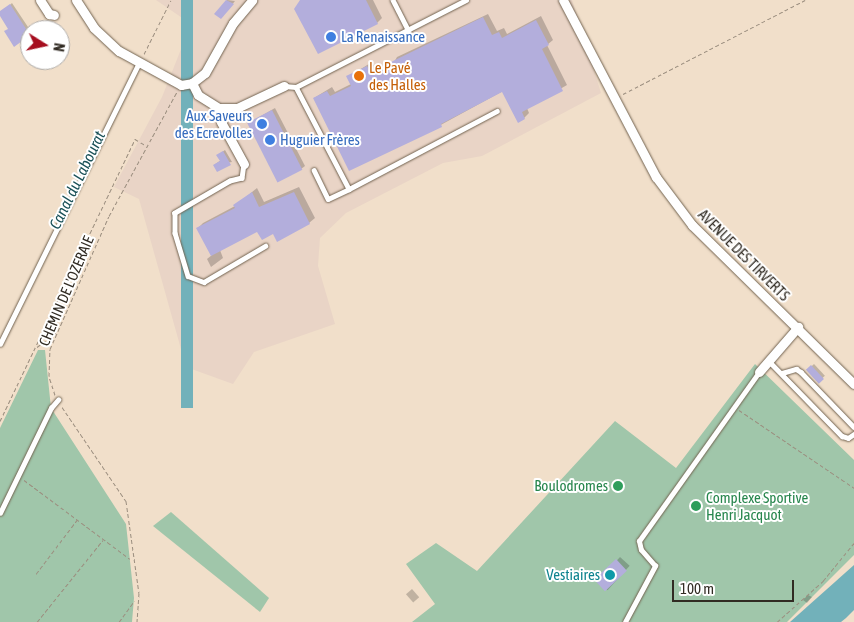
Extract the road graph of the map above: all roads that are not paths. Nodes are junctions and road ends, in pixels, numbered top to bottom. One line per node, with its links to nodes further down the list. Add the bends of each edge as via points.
1 (40, 0): 7 (street, via 49,14)
2 (76, 0): 9 (street, via 107,41)
3 (252, 0): 10 (street, via 232,23 204,73)
4 (393, 0): 8 (lane)
5 (466, 0): 8 (lane)
6 (563, 0): 19 (street, AVENUE DES TIRVERTS, via 656,177 692,225)
7 (54, 15)
8 (408, 30): 12 (lane)
9 (142, 65): 10 (street, via 181,85); 20 (lane)
10 (192, 84): 13 (street, via 198,95)
11 (284, 86): 12 (lane); 13 (street, via 238,108)
12 (296, 87): 17 (lane)
13 (219, 108): 15 (street, via 223,117 221,122)
14 (497, 111): 17 (lane)
15 (244, 164): 18 (lane, via 242,178 230,181 175,213 175,234 188,276 204,282)
16 (314, 170): 17 (lane, via 328,199)
17 (349, 189)
18 (265, 246)
19 (798, 327): 21 (street); 24 (street, AVENUE DES TIRVERTS)
20 (0, 344)
21 (769, 361): 22 (street); 23 (lane)
22 (759, 372): 29 (lane, via 639,541 641,550 655,566)
23 (782, 373): 26 (lane, via 796,369 801,372); 27 (lane, via 842,436 848,438)
24 (854, 384)
25 (58, 400): 28 (lane, via 51,408)
26 (854, 427)
27 (854, 434)
28 (0, 513)
29 (625, 622)

